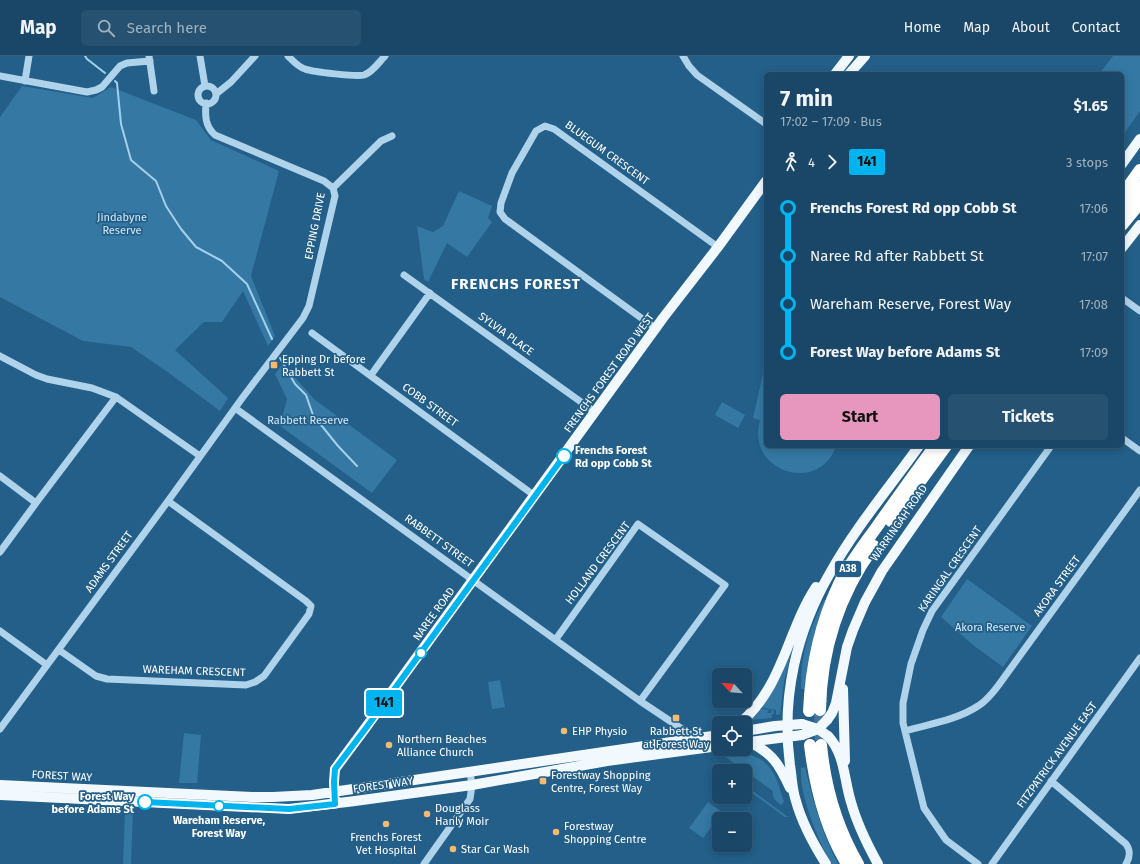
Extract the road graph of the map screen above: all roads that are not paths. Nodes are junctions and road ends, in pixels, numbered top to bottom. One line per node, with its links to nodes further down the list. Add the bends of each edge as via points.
1 (29, 56): 13 (street)
2 (200, 56): 14 (street)
3 (255, 56): 16 (street)
4 (288, 56): 5 (street, via 306,70 357,76 372,70)
5 (385, 56)
6 (683, 56): 18 (street, via 697,75)
7 (850, 56): 10 (main road)
8 (865, 56): 11 (main road)
9 (150, 59): 13 (street, via 120,66 102,87 87,92); 15 (street)
10 (837, 72)
11 (851, 72)
12 (0, 76): 13 (street)
13 (25, 81)
14 (205, 86): 16 (street, via 212,88); 17 (street, via 200,89 198,95)
15 (154, 91)
16 (216, 94): 17 (street, via 212,102)
17 (206, 103): 25 (street, EPPING DRIVE, via 206,123 216,135 324,181)
18 (764, 123)
19 (392, 136): 25 (street, via 381,141)
20 (1140, 139): 21 (main road)
21 (1124, 161)
22 (1140, 170): 26 (highway)
23 (764, 184): 32 (main road, FRENCHS FOREST ROAD WEST)
24 (1140, 187): 28 (highway)
25 (333, 188): 42 (street, EPPING DRIVE, via 335,196 309,306 303,318)
26 (1124, 191)
27 (1140, 203): 29 (highway)
28 (1124, 208)
29 (1124, 223)
30 (1140, 225): 31 (main road)
31 (1124, 245)
32 (718, 247): 37 (main road, FRENCHS FOREST ROAD WEST); 37 (street, BLUEGUM CRESCENT, via 554,129 545,126 536,131 512,173 500,212 505,219)
33 (404, 275): 34 (street, SYLVIA PLACE)
34 (430, 293): 40 (street); 43 (street, SYLVIA PLACE)
35 (1124, 299): 36 (street)
36 (1140, 311)
37 (656, 328): 43 (main road, FRENCHS FOREST ROAD WEST)
38 (312, 333): 40 (street, COBB STREET)
39 (0, 356): 41 (street, via 47,379 92,388)
40 (371, 375): 54 (street, COBB STREET)
41 (116, 397): 51 (street); 56 (street)
42 (235, 408): 51 (street, ADAMS STREET); 59 (street, RABBETT STREET)
43 (595, 412): 54 (main road, FRENCHS FOREST ROAD WEST)
44 (1124, 439): 50 (street)
45 (918, 448): 57 (main road, A38)
46 (934, 448): 67 (highway, WARRINGAH ROAD / A38, via 855,557 839,584 817,645 810,688)
47 (945, 448): 67 (highway, WARRINGAH ROAD / A38, via 865,558 847,588 835,617 827,647)
48 (968, 448): 65 (main road, WARRINGAH ROAD / A38, via 875,583 853,630)
49 (1050, 448): 73 (street, KARINGAL CRESCENT, via 927,620 915,651 903,703)
50 (1140, 451)
51 (200, 456): 55 (street, ADAMS STREET)
52 (0, 476): 56 (street)
53 (1140, 490): 73 (street, AKORA STREET, via 988,698 979,706 960,715)
54 (535, 496): 59 (main road, FRENCHS FOREST ROAD WEST)
55 (168, 501): 62 (street, ADAMS STREET); 62 (street, WAREHAM CRESCENT, via 311,606 309,614 264,676 246,685 107,679 96,676)
56 (36, 503): 58 (street)
57 (849, 542): 68 (main road, via 812,593 773,681); 69 (main road, A38, via 824,585 804,630 791,679)
58 (0, 552)
59 (474, 580): 61 (street, RABBETT STREET); 86 (main road, NAREE ROAD, via 338,764 334,774)
60 (0, 630): 64 (street)
61 (556, 639): 66 (street, RABBETT STREET); 66 (street, HOLLAND CRESCENT, via 638,524 725,585)
62 (59, 650): 64 (street, ADAMS STREET)
63 (1139, 663): 83 (street, FITZPATRICK AVENUE EAST)
64 (47, 665): 70 (street, ADAMS STREET)
65 (843, 669): 67 (main road, WARRINGAH ROAD, via 832,713); 82 (main road, A38)
66 (640, 701): 76 (street, RABBETT STREET)
67 (819, 714): 71 (main road, WARRINGAH ROAD, bridge)
68 (747, 716)
69 (787, 725): 71 (main road, bridge, via 802,724); 72 (main road); 75 (main road, A38)
70 (0, 729)
71 (818, 729): 75 (main road, WARRINGAH ROAD, bridge); 78 (main road, bridge)
72 (752, 730)
73 (905, 731): 95 (street, KARINGAL CRESCENT, via 922,801 928,814 946,840)
74 (712, 736): 76 (main road, FOREST WAY)
75 (787, 737): 77 (main road); 88 (main road, A38)
76 (697, 739): 81 (main road, FOREST WAY)
77 (752, 742)
78 (820, 742): 82 (main road, via 836,746); 92 (highway, via 815,779 823,811); 93 (highway, via 831,801)
79 (752, 745): 88 (main road, via 772,756)
80 (712, 747): 85 (main road, FOREST WAY, via 607,761)
81 (470, 772): 85 (street); 86 (main road, FOREST WAY)
82 (845, 780): 94 (main road, A38, via 860,830)
83 (1051, 781): 96 (street, FITZPATRICK AVENUE EAST); 97 (street, via 1126,844 1130,857)
84 (0, 785): 86 (main road, FOREST WAY, via 252,797)
85 (472, 785): 89 (main road, FOREST WAY); 90 (street, via 470,799)
86 (334, 792): 89 (main road, NAREE ROAD)
87 (0, 795): 89 (main road, FOREST WAY, via 289,809)
88 (795, 800): 91 (main road, A38)
89 (335, 804)
90 (424, 864)
91 (826, 864)
92 (846, 864)
93 (858, 864)
94 (878, 864)
95 (978, 864)
96 (992, 864)
97 (1126, 864)

